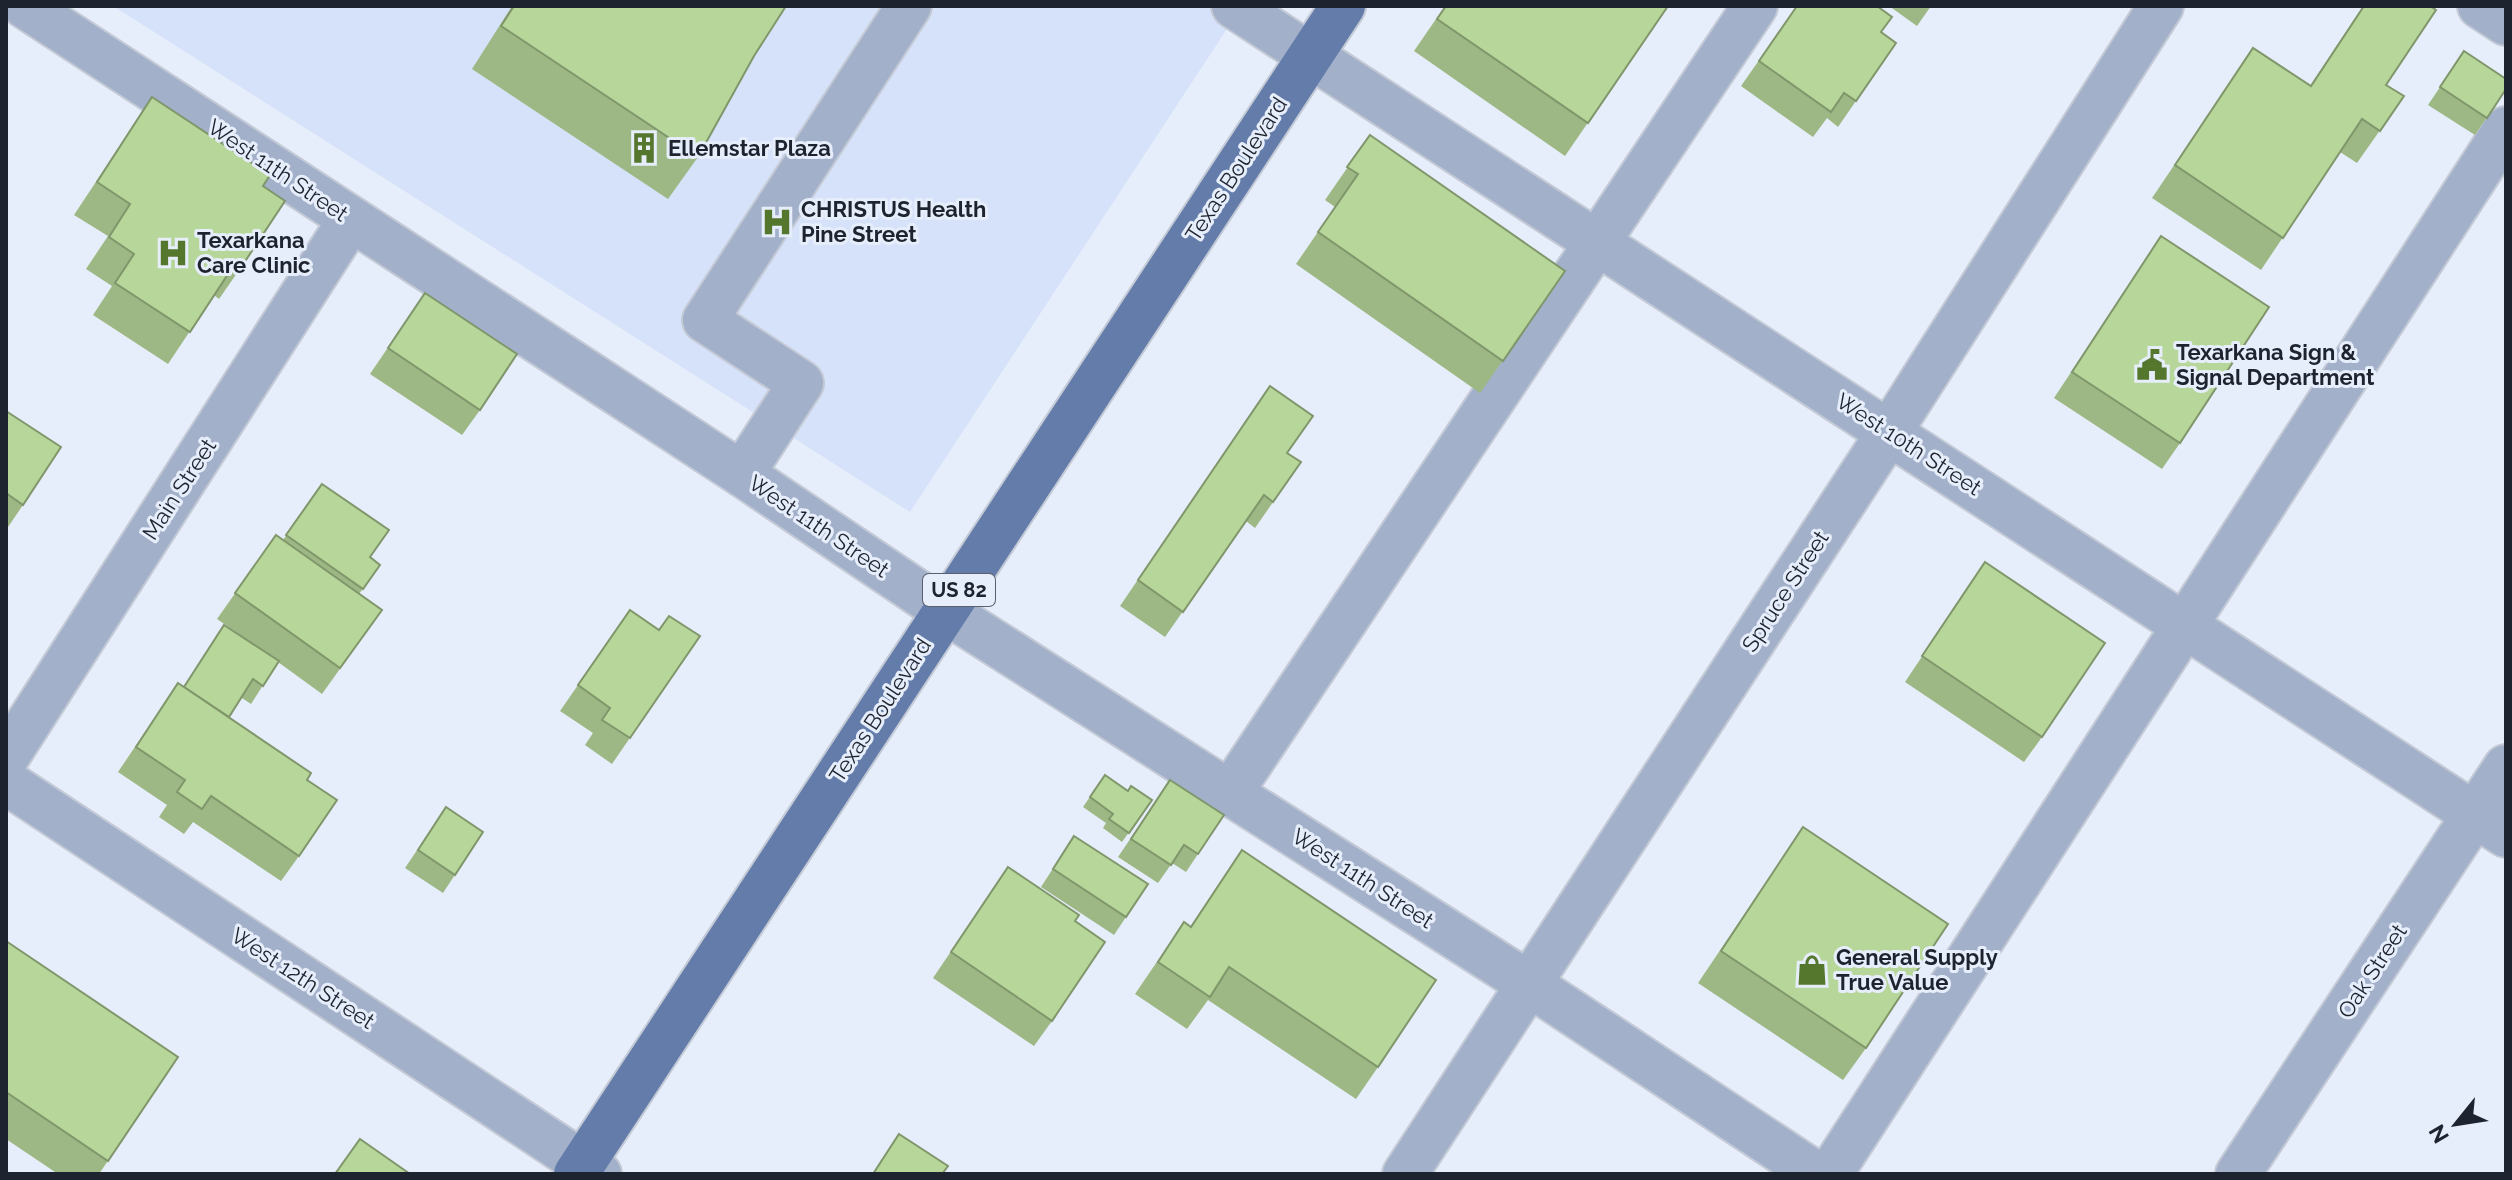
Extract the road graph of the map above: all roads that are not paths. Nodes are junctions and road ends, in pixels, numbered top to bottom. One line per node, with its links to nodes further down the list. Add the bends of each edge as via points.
1 (25, 6): 11 (street, West 11th Street)
2 (909, 6): 14 (street, via 705,320 801,383)
3 (1234, 6): 9 (street, West 10th Street)
4 (1343, 6): 9 (main road, Texas Boulevard / US 82)
5 (1755, 6): 12 (street)
6 (2161, 6): 13 (street, Spruce Street)
7 (2480, 6): 8 (street)
8 (2506, 23)
9 (1310, 57): 12 (street, West 10th Street); 15 (main road, Texas Boulevard / US 82)
10 (2506, 129): 16 (street)
11 (351, 219): 14 (street, West 11th Street); 17 (street, Main Street)
12 (1597, 243): 13 (street, West 10th Street); 20 (street)
13 (1890, 431): 16 (street, West 10th Street); 22 (street, Spruce Street)
14 (742, 474): 15 (street, West 11th Street)
15 (945, 611): 20 (street, West 11th Street); 23 (main road, Texas Boulevard / US 82)
16 (2187, 627): 21 (street, West 10th Street); 26 (street)
17 (6, 758)
18 (2506, 767): 21 (street, Oak Street)
19 (6, 782): 23 (street, West 12th Street)
20 (1230, 793): 22 (street, West 11th Street)
21 (2491, 825): 27 (street, Oak Street)
22 (1529, 984): 24 (street, Spruce Street); 25 (street, West 11th Street)
23 (586, 1170)
24 (1405, 1174)
25 (1816, 1174)
26 (1830, 1174)
27 (2238, 1174)

